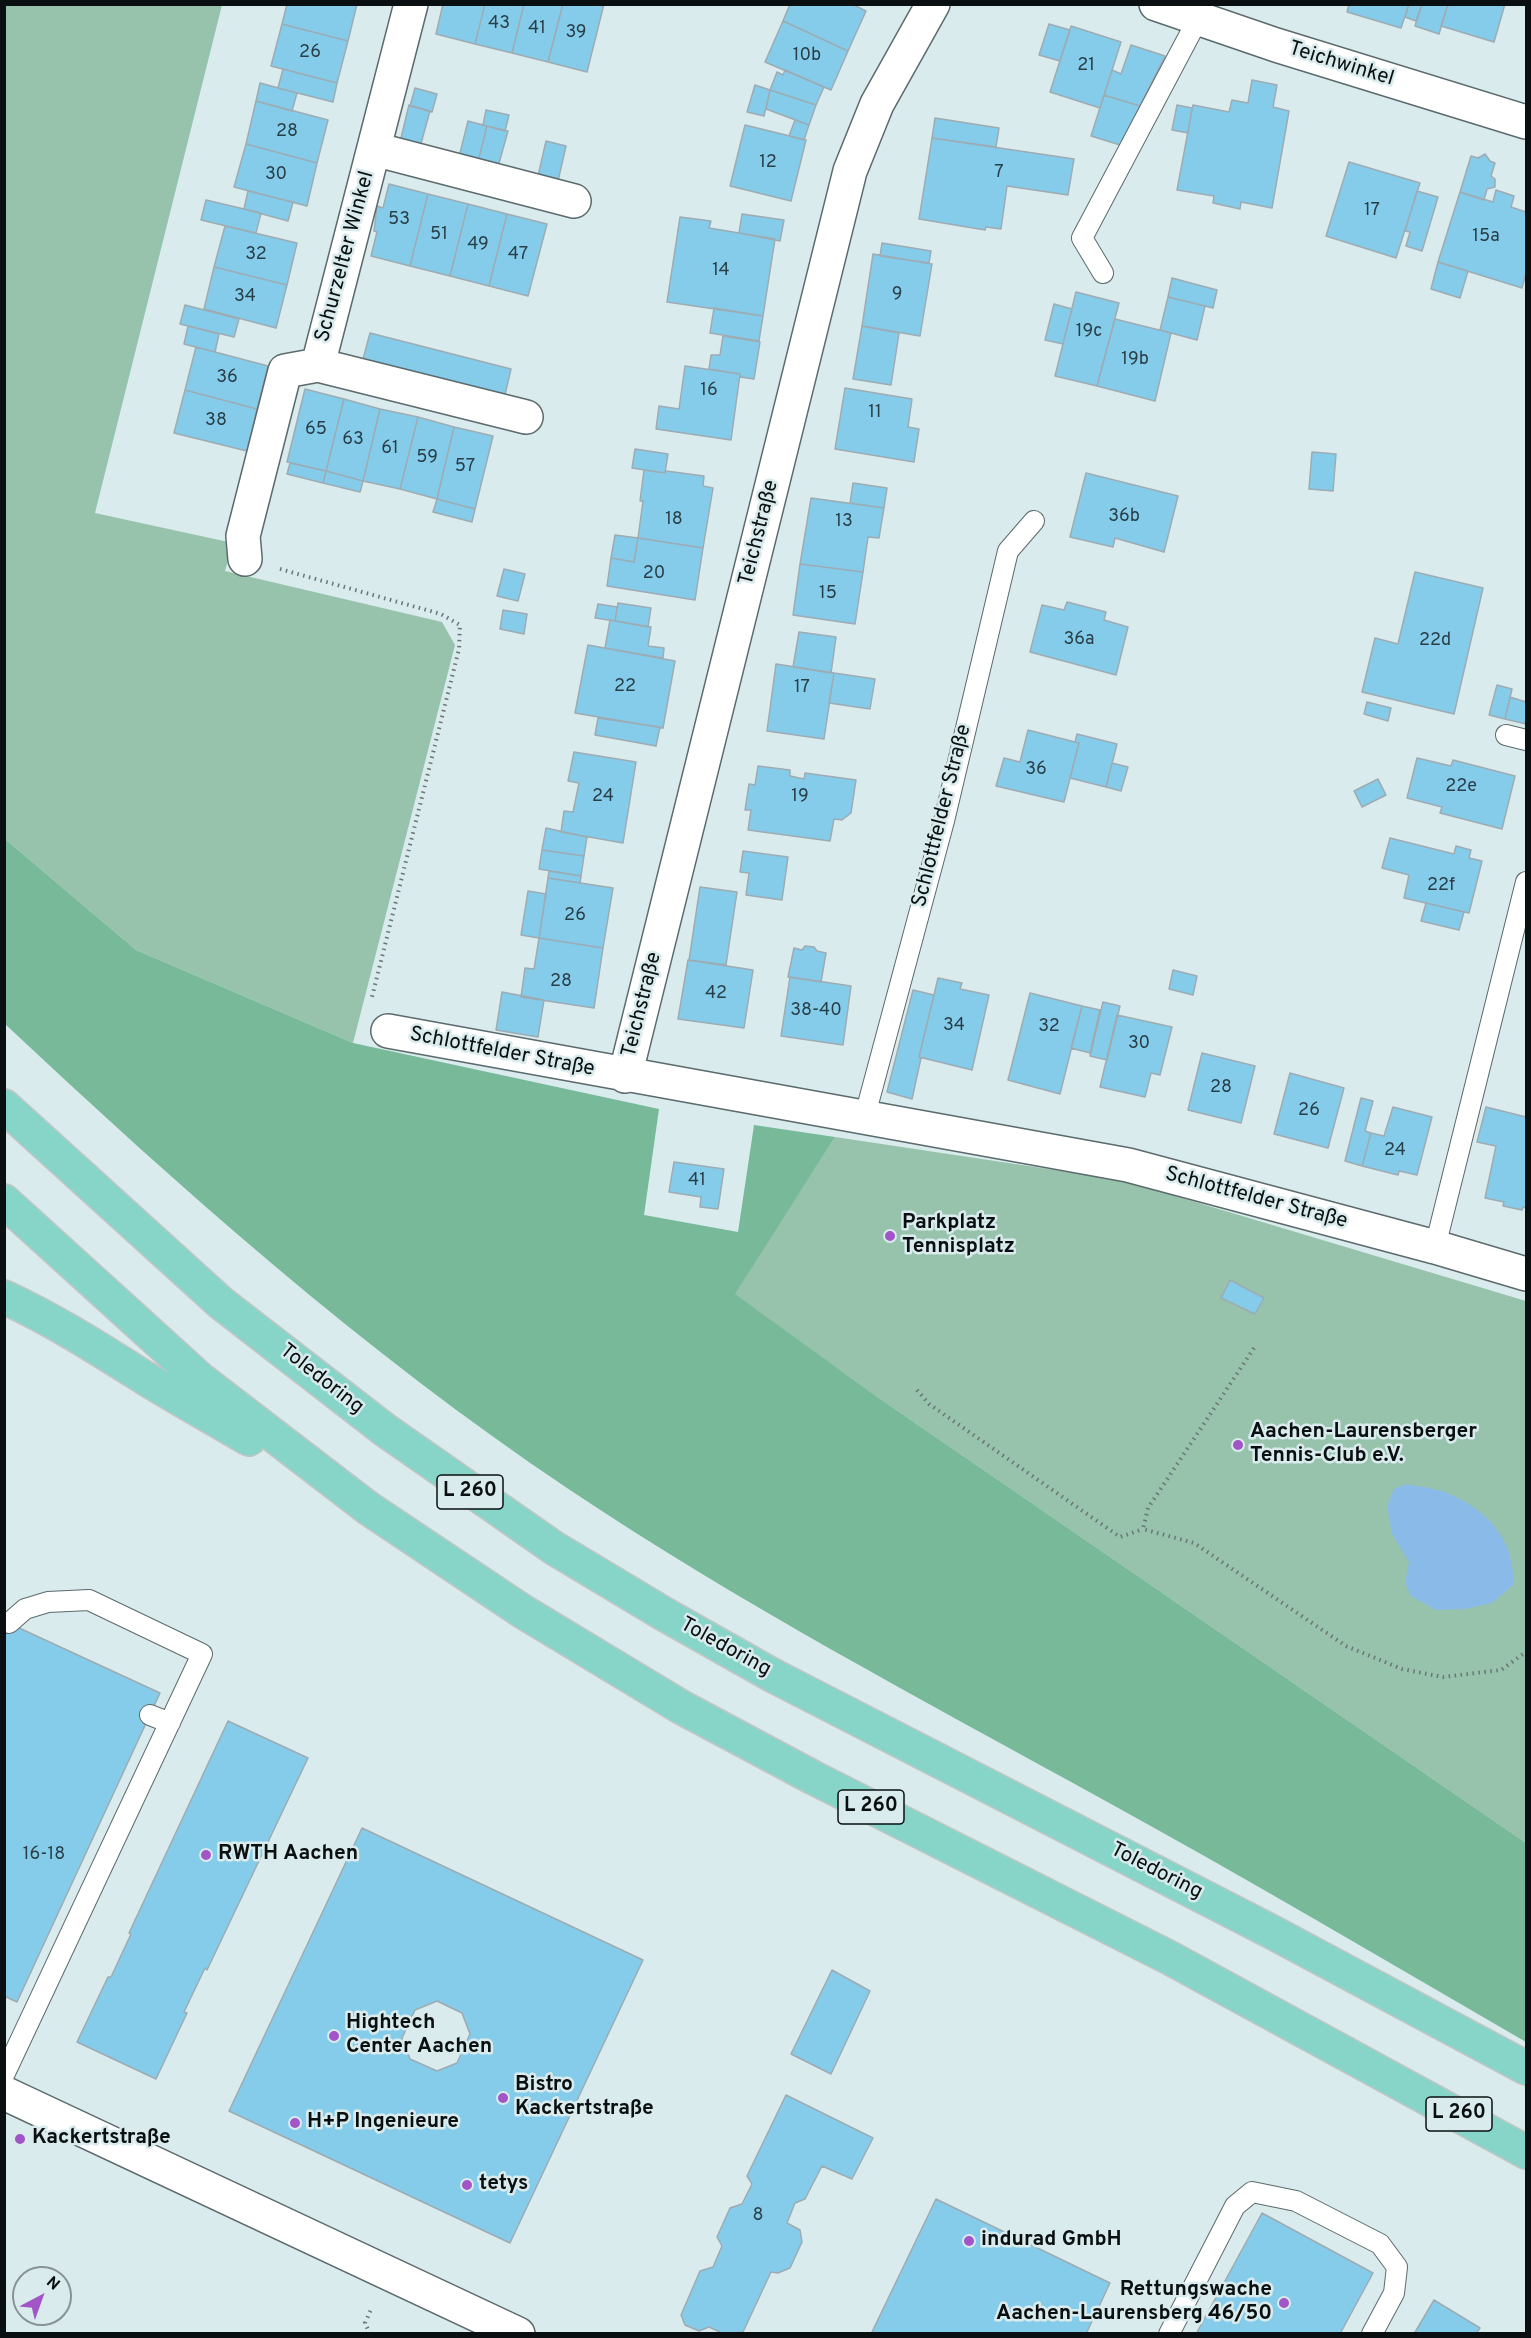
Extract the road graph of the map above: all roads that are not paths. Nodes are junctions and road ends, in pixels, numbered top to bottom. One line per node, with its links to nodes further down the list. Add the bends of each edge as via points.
1 (411, 4): 6 (street, Schurzelter Winkel)
2 (933, 4): 17 (street, Teichstraße, via 877,104 850,171)
3 (1156, 4): 4 (street, Teichwinkel)
4 (1198, 18): 5 (street, Teichwinkel); 8 (lane, via 1082,238)
5 (1527, 122)
6 (374, 149): 7 (street, Schurzelter Winkel); 9 (street, Schurzelter Winkel)
7 (574, 201)
8 (1103, 273)
9 (318, 365): 10 (street, Schurzelter Winkel); 12 (street, Schurzelter Winkel, via 285,370 243,536)
10 (526, 417)
11 (1034, 521): 19 (lane, Schlottfelder Straße, via 1008,550 944,821)
12 (244, 559)
13 (1506, 735): 14 (lane)
14 (1527, 740)
15 (1527, 882): 21 (lane)
16 (387, 1031): 17 (street, Schlottfelder Straße)
17 (625, 1076): 19 (street, Schlottfelder Straße)
18 (4, 1106): 28 (highway, Toledoring / L 260, via 221,1303 384,1430 554,1548 772,1675)
19 (864, 1119): 21 (street, Schlottfelder Straße, via 1128,1165)
20 (4, 1201): 24 (highway, L 260, via 200,1379)
21 (1435, 1247): 22 (street, Schlottfelder Straße)
22 (1527, 1274)
23 (4, 1297): 24 (highway, via 91,1343)
24 (368, 1509): 31 (highway, L 260, via 522,1611 681,1707 1170,1958)
25 (9, 1623): 27 (lane, via 25,1610 48,1602 89,1600 202,1654)
26 (150, 1715): 27 (lane)
27 (170, 1723): 29 (lane)
28 (1527, 2068)
29 (4, 2075)
30 (4, 2093): 32 (street)
31 (1527, 2152)
32 (518, 2334)
33 (1169, 2334): 34 (lane, via 1235,2206 1252,2192 1296,2201 1380,2244 1396,2267 1396,2275 1394,2293)
34 (1372, 2334)

